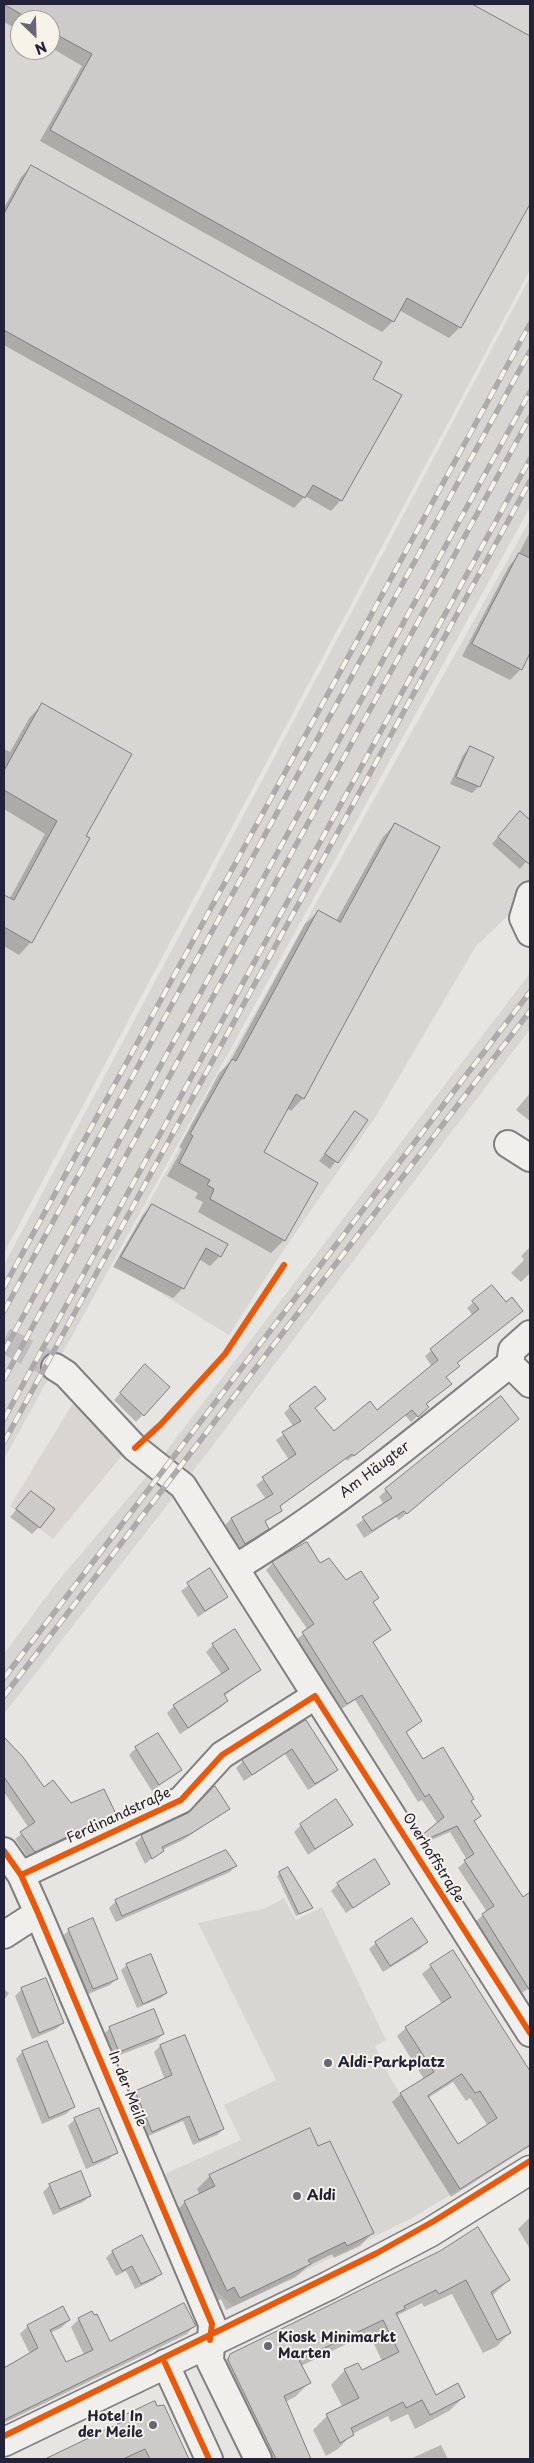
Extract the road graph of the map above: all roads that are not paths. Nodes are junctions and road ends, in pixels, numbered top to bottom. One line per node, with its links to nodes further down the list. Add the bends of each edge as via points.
1 (530, 895): 2 (street, via 523,918)
2 (530, 933)
3 (508, 1144): 4 (street)
4 (530, 1158)
5 (530, 1334): 6 (street, Am Häugter, via 512,1350)
6 (510, 1364): 8 (street); 9 (street, Am Häugter, via 285,1537)
7 (55, 1367): 9 (street, Overhoffstraße, via 66,1374 142,1454 183,1486)
8 (530, 1384)
9 (235, 1568): 10 (street, Overhoffstraße)
10 (315, 1696): 12 (street, Ferdinandstraße, via 222,1755 181,1800); 15 (street, Overhoffstraße)
11 (4, 1851): 12 (street, In der Meile)
12 (21, 1876): 13 (street, In der Meile)
13 (38, 1913): 14 (street); 17 (street, In der Meile, via 212,2324)
14 (4, 1935)
15 (530, 2033)
16 (530, 2170): 17 (main road, via 429,2233)
17 (210, 2342): 18 (main road); 21 (street, In der Meile, via 210,2361)
18 (165, 2363): 19 (main road); 20 (street)
19 (4, 2442)
20 (209, 2459)
21 (258, 2459)

